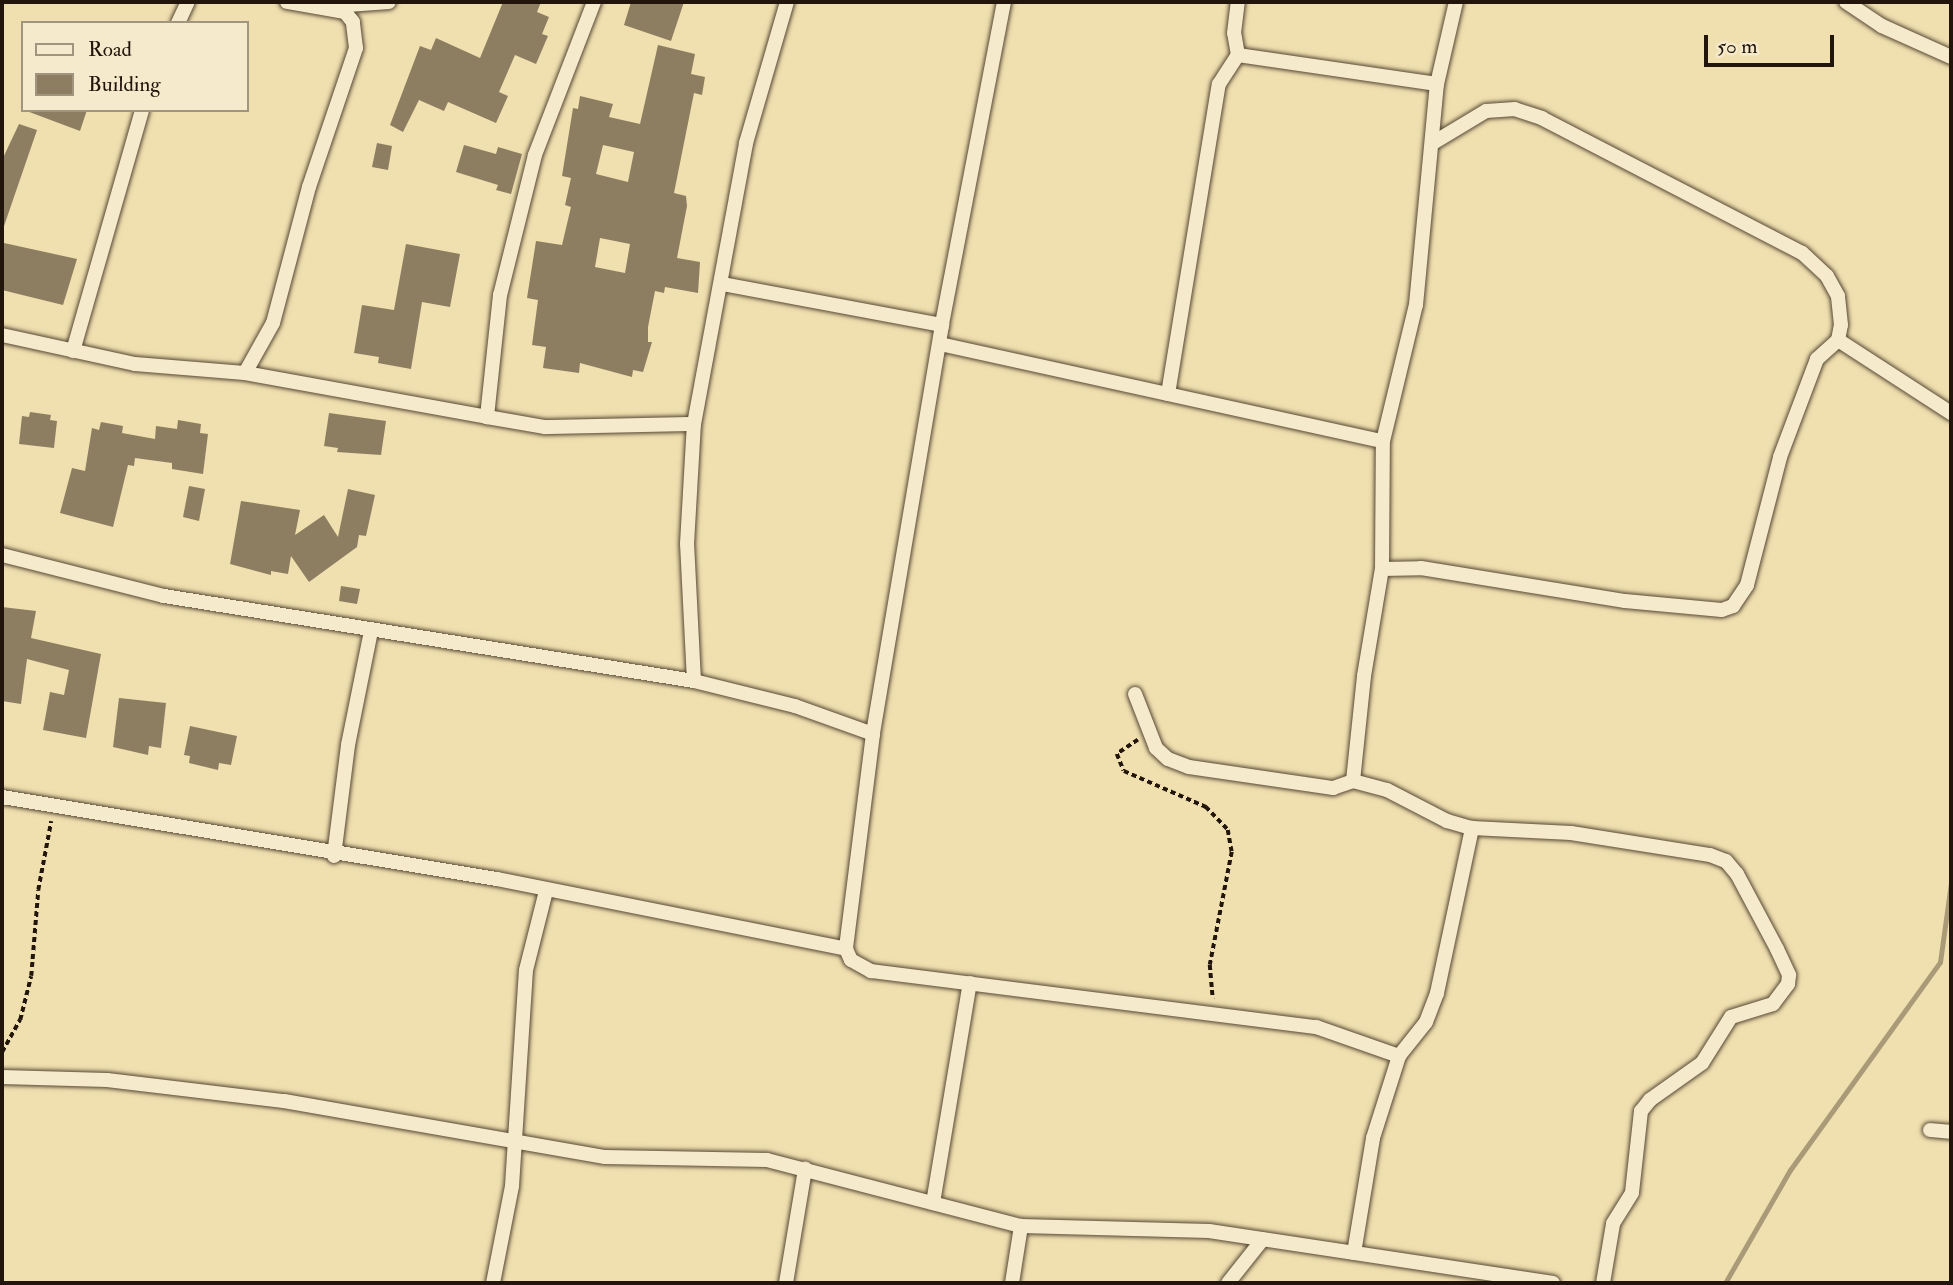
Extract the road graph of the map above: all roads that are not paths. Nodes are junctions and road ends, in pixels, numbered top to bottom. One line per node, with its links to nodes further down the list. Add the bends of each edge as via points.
1 (188, 2): 11 (street)
2 (287, 2): 10 (street)
3 (388, 2): 10 (street)
4 (594, 2): 26 (street, via 535,155 500,295)
5 (787, 2): 17 (street, via 746,143)
6 (1004, 2): 18 (street)
7 (1238, 2): 12 (street, via 1234,33)
8 (1456, 2): 14 (street)
9 (1846, 2): 13 (street, via 1882,26)
10 (329, 6): 23 (street, via 345,12 353,22 356,48 309,187 273,323)
11 (179, 21)
12 (1238, 55): 14 (street); 24 (street, via 1219,84)
13 (1951, 57)
14 (1437, 84): 16 (street)
15 (141, 112): 22 (street)
16 (1433, 143): 20 (street, via 1486,111 1515,109 1542,118 1802,253 1827,276 1838,296); 28 (street, via 1416,305)
17 (722, 284): 18 (street); 27 (street)
18 (942, 326): 21 (street)
19 (2, 335): 22 (street)
20 (1838, 340): 25 (street); 30 (street, via 1817,359 1780,457 1747,585 1732,606 1722,610 1625,601 1463,574)
21 (940, 344): 24 (street); 34 (street)
22 (74, 351): 23 (street, via 135,364)
23 (245, 373): 26 (street)
24 (1168, 394): 28 (street)
25 (1951, 413)
26 (487, 417): 27 (street, via 545,427)
27 (694, 424): 32 (street, via 687,544)
28 (1383, 441): 30 (street)
29 (2, 555): 31 (street, via 164,596)
30 (1382, 569): 35 (street)
31 (371, 631): 32 (street); 38 (street, via 348,745)
32 (694, 681): 34 (street, via 795,706)
33 (1135, 694): 35 (street, via 1148,735 1168,759 1189,767 1332,788)
34 (873, 734): 40 (street)
35 (1353, 781): 37 (street, via 1387,790 1447,821)
36 (2, 797): 38 (street)
37 (1472, 828): 42 (street, via 1437,993 1426,1022); 58 (street, via 1571,833 1727,861 1789,975 1788,985 1773,1004 1731,1017 1702,1063 1641,1111 1632,1193 1613,1224)
38 (334, 856): 39 (street)
39 (546, 891): 40 (street); 46 (street, via 526,970)
40 (846, 949): 41 (street, via 851,960 871,971)
41 (970, 983): 42 (street, via 1316,1027); 48 (street)
42 (1399, 1056): 51 (street, via 1373,1138)
43 (2, 1077): 46 (street, via 165,1086 403,1119)
44 (1930, 1130): 45 (street)
45 (1951, 1132)
46 (513, 1142): 47 (street, via 605,1157 731,1157); 53 (street, via 512,1186)
47 (805, 1169): 48 (street); 54 (street)
48 (933, 1203): 49 (street)
49 (1021, 1226): 50 (street, via 1209,1231); 55 (street)
50 (1262, 1239): 51 (street); 56 (street)
51 (1354, 1253): 52 (street)
52 (1530, 1282): 57 (street)
53 (493, 1283)
54 (786, 1283)
55 (1012, 1283)
56 (1228, 1283)
57 (1553, 1283)
58 (1603, 1283)

